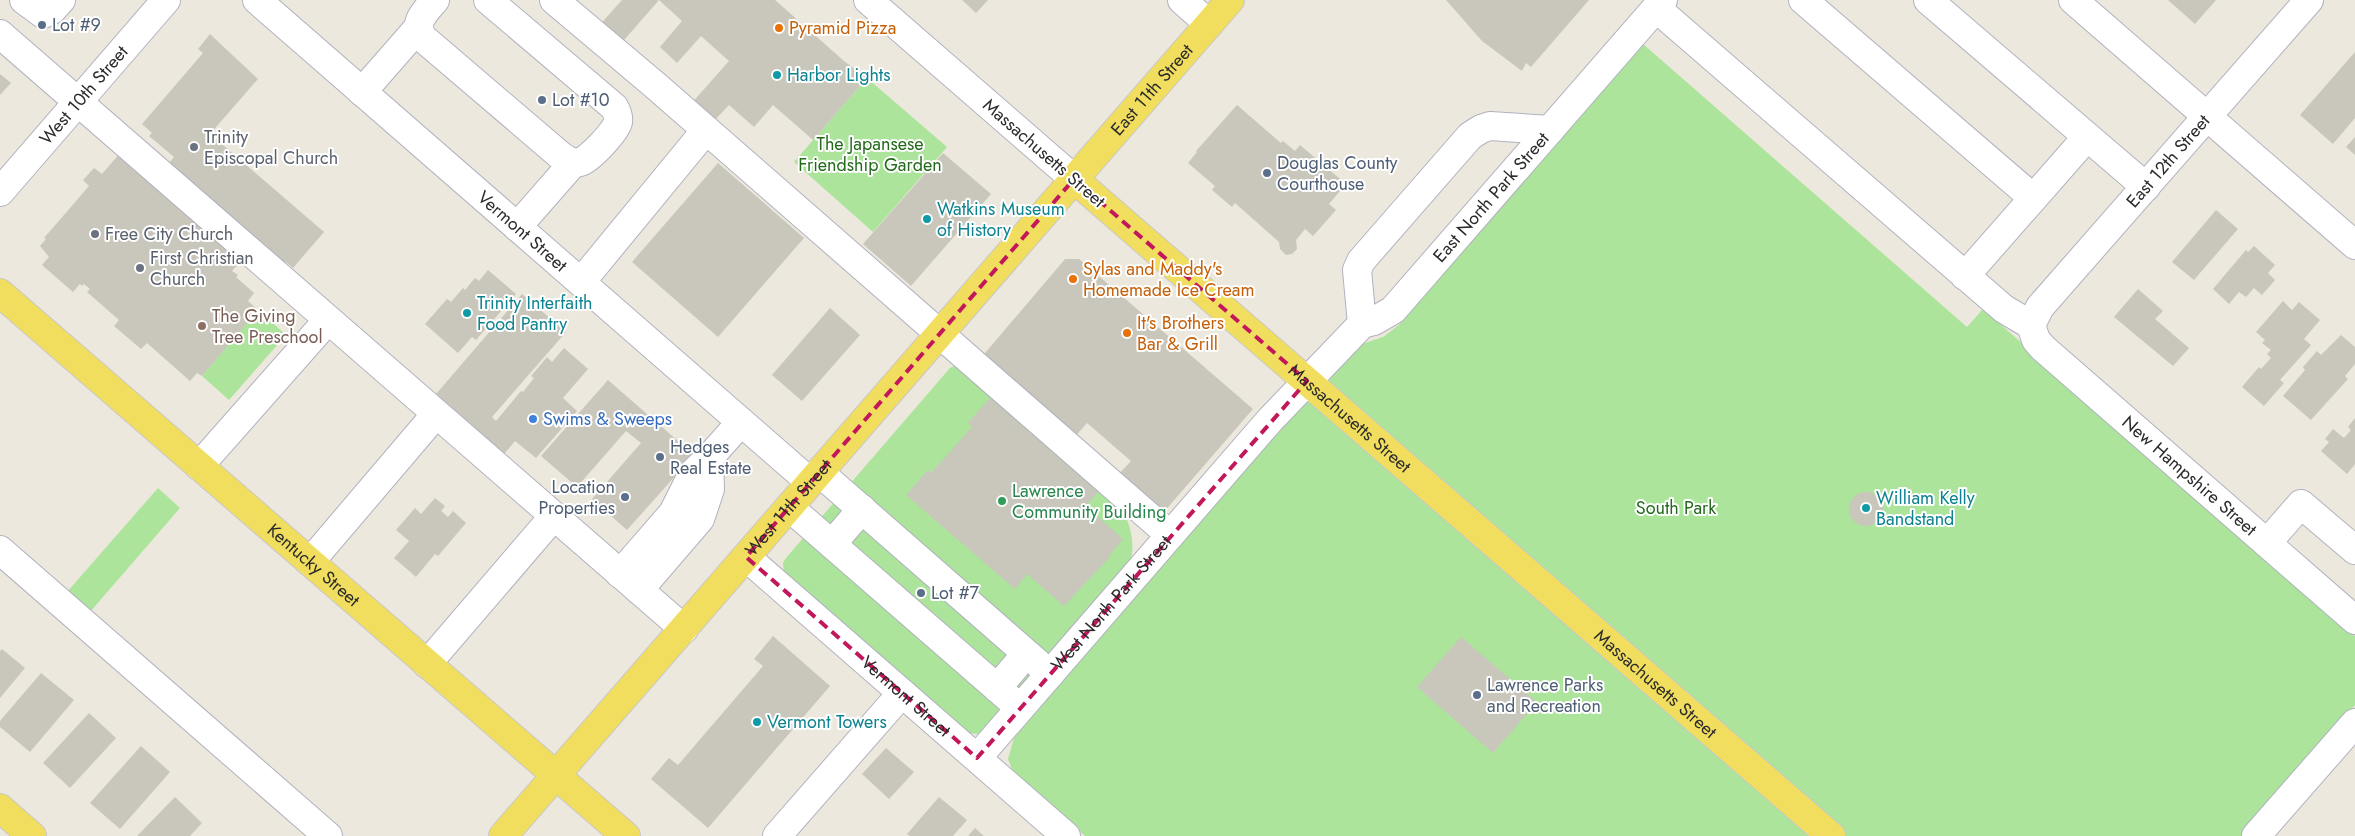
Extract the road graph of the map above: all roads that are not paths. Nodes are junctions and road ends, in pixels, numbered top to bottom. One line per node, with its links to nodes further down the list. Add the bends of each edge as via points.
1 (24, 0): 2 (street, via 43,14)
2 (61, 0)
3 (166, 0): 20 (street, West 10th Street)
4 (257, 0): 19 (street, Vermont Street)
5 (435, 0): 17 (street, via 421,17)
6 (488, 0): 25 (street, via 614,107 618,125 591,156)
7 (554, 0): 22 (street)
8 (868, 0): 26 (street, Massachusetts Street)
9 (1182, 0): 16 (street)
10 (1230, 0): 16 (main road, East 11th Street)
11 (1803, 0): 29 (street)
12 (1928, 0): 24 (street)
13 (2073, 0): 21 (street)
14 (2309, 0): 21 (street, East 12th Street)
15 (1660, 4): 23 (street, East North Park Street); 32 (street)
16 (1209, 24): 26 (main road, East 11th Street)
17 (418, 28): 19 (street); 25 (street, via 424,39)
18 (0, 34): 20 (street)
19 (362, 92): 30 (street, Vermont Street)
20 (78, 102): 28 (street, West 10th Street); 35 (street)
21 (2208, 117): 27 (street, East 12th Street); 31 (street)
22 (706, 130): 33 (street); 38 (street)
23 (1550, 130): 36 (street, East North Park Street, via 1393,310); 36 (street, via 1490,126 1470,136 1361,261 1357,270)
24 (2087, 137): 27 (street); 29 (street)
25 (573, 163): 30 (street)
26 (1074, 179): 38 (main road, West 11th Street); 39 (main road, Massachusetts Street)
27 (2146, 187): 37 (street, East 12th Street, via 2040,307)
28 (0, 192)
29 (2033, 198): 32 (street)
30 (517, 227): 33 (street, Vermont Street)
31 (2355, 245)
32 (1965, 276): 37 (street, via 2004,309)
33 (581, 282): 41 (street, Vermont Street)
34 (0, 293): 42 (main road, Kentucky Street)
35 (328, 320): 40 (street); 42 (street)
36 (1362, 324): 39 (street, East North Park Street)
37 (2031, 325): 48 (street, New Hampshire Street, via 2036,340 2043,348)
38 (939, 334): 43 (main road, West 11th Street); 47 (street)
39 (1307, 380): 47 (street, West North Park Street); 73 (main road, Massachusetts Street)
40 (436, 414): 46 (street); 53 (street)
41 (741, 422): 43 (street, Vermont Street); 54 (street, via 709,458 710,489 700,520)
42 (199, 466): 53 (main road, Kentucky Street)
43 (815, 477): 44 (main road, West 11th Street); 45 (street, Vermont Street)
44 (789, 507): 49 (street); 52 (main road, West 11th Street)
45 (862, 510): 49 (street); 57 (street, Vermont Street)
46 (554, 516): 54 (street); 58 (street)
47 (1170, 535): 59 (street, West North Park Street)
48 (2267, 543): 51 (street, via 2301,504); 55 (street, New Hampshire Street)
49 (832, 544): 60 (street)
50 (0, 550): 68 (street)
51 (2355, 550)
52 (746, 557): 56 (main road, West 11th Street); 61 (street, Vermont Street)
53 (310, 562): 58 (main road, Kentucky Street)
54 (630, 582): 56 (street)
55 (2352, 612)
56 (684, 629): 65 (main road, West 11th Street)
57 (1026, 654): 59 (street, Vermont Street); 60 (street)
58 (427, 664): 65 (main road, Kentucky Street)
59 (1050, 674): 62 (street, West North Park Street)
60 (997, 688): 62 (street)
61 (902, 693): 64 (street, Vermont Street); 71 (street)
62 (1020, 708): 64 (street, West North Park Street)
63 (2355, 723): 74 (street)
64 (977, 758): 72 (street, Vermont Street)
65 (556, 775): 69 (main road, West 11th Street); 70 (main road, Kentucky Street)
66 (0, 808): 67 (main road)
67 (32, 836)
68 (328, 836)
69 (503, 836)
70 (626, 836)
71 (777, 836)
72 (1066, 836)
73 (1832, 836)
74 (2256, 836)

